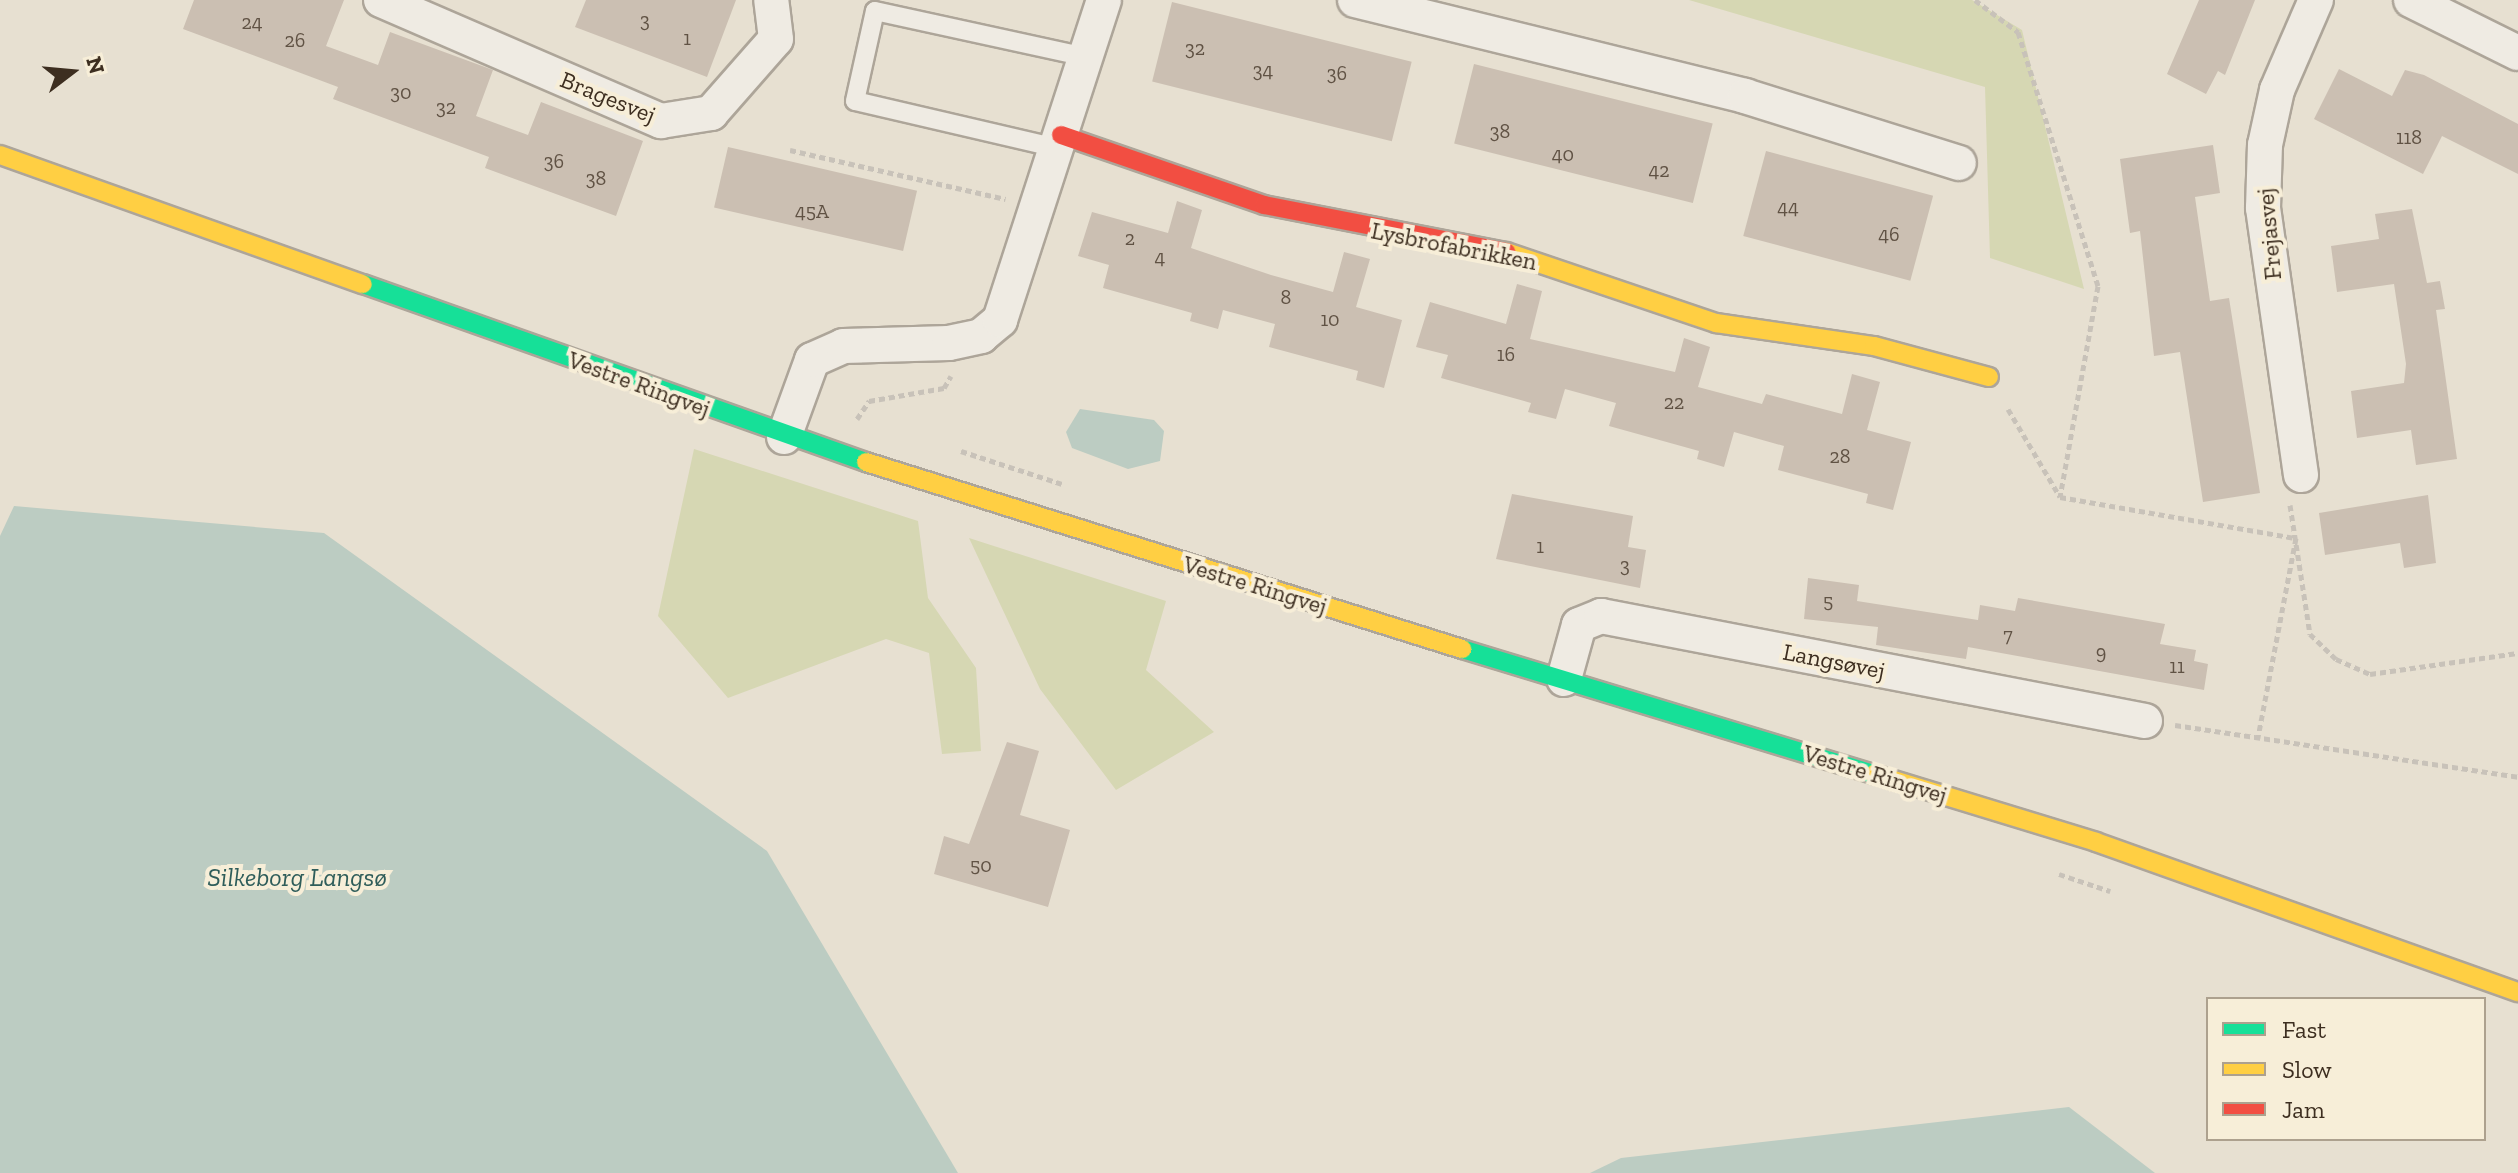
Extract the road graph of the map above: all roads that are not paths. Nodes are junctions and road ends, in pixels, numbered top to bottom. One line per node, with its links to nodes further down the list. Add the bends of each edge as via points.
1 (381, 0): 2 (street, Bragesvej, via 661,121 711,113 776,39)
2 (771, 0)
3 (1104, 0): 8 (street)
4 (1355, 0): 11 (street, via 1745,96)
5 (2316, 0): 14 (street, Frejasvej, via 2277,90 2264,161 2263,208)
6 (2411, 0): 7 (street)
7 (2518, 53)
8 (1086, 57): 9 (street); 9 (lane, via 875,11 855,101)
9 (1059, 141): 12 (main road, Lysbrofabrikken, via 1264,205 1504,251 1716,323 1874,346); 13 (street, via 1000,320 981,336 949,343 843,346 812,360)
10 (0, 155): 13 (main road, Vestre Ringvej)
11 (1959, 163)
12 (1989, 377)
13 (784, 437): 15 (main road, Vestre Ringvej)
14 (2301, 475)
15 (1564, 679): 16 (street, Langsøvej, via 1579,625 1601,616); 17 (main road, Vestre Ringvej, via 2096,842)
16 (2145, 721)
17 (2518, 992)

